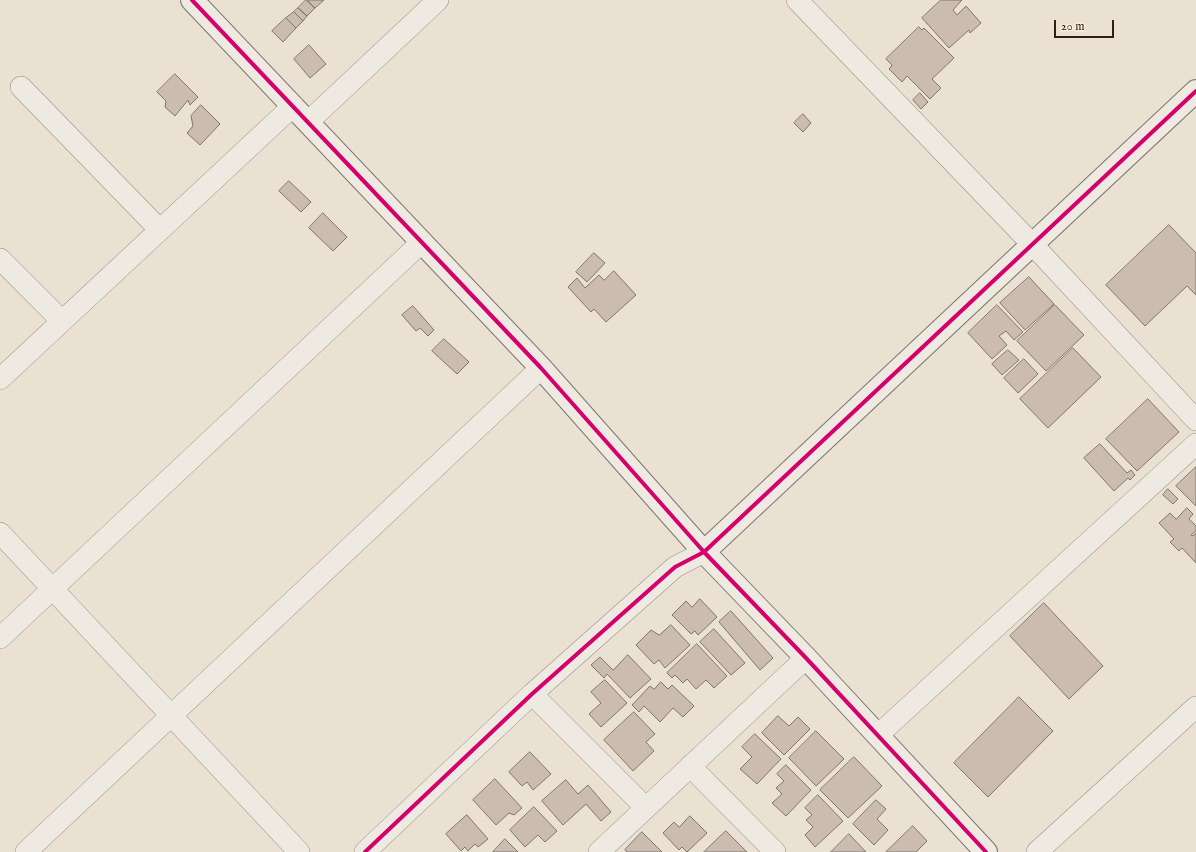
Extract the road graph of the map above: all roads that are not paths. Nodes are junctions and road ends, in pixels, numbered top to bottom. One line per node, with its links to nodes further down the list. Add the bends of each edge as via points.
1 (438, 0): 7 (street)
2 (797, 0): 10 (street)
3 (198, 2): 6 (street)
4 (21, 87): 8 (street)
5 (1195, 95): 10 (street)
6 (293, 106): 7 (street); 8 (street)
7 (308, 122): 9 (street)
8 (160, 230): 12 (street)
9 (422, 242): 13 (street); 19 (street)
10 (1032, 244): 15 (street); 18 (street)
11 (0, 259): 12 (street)
12 (62, 321): 14 (street)
13 (541, 368): 18 (street); 24 (street)
14 (0, 379)
15 (1196, 420)
16 (1196, 444): 25 (street)
17 (0, 533): 19 (street)
18 (704, 552): 21 (street); 22 (street, via 675,567)
19 (52, 589): 20 (street); 24 (street)
20 (0, 638)
21 (806, 658): 25 (street); 26 (street)
22 (532, 694): 27 (street); 30 (street)
23 (1196, 706): 34 (street)
24 (171, 716): 28 (street); 29 (street)
25 (878, 735): 33 (street)
26 (690, 766): 27 (street); 32 (street)
27 (646, 808): 31 (street)
28 (26, 852)
29 (299, 852)
30 (365, 852)
31 (599, 852)
32 (775, 852)
33 (986, 852)
34 (1037, 852)

